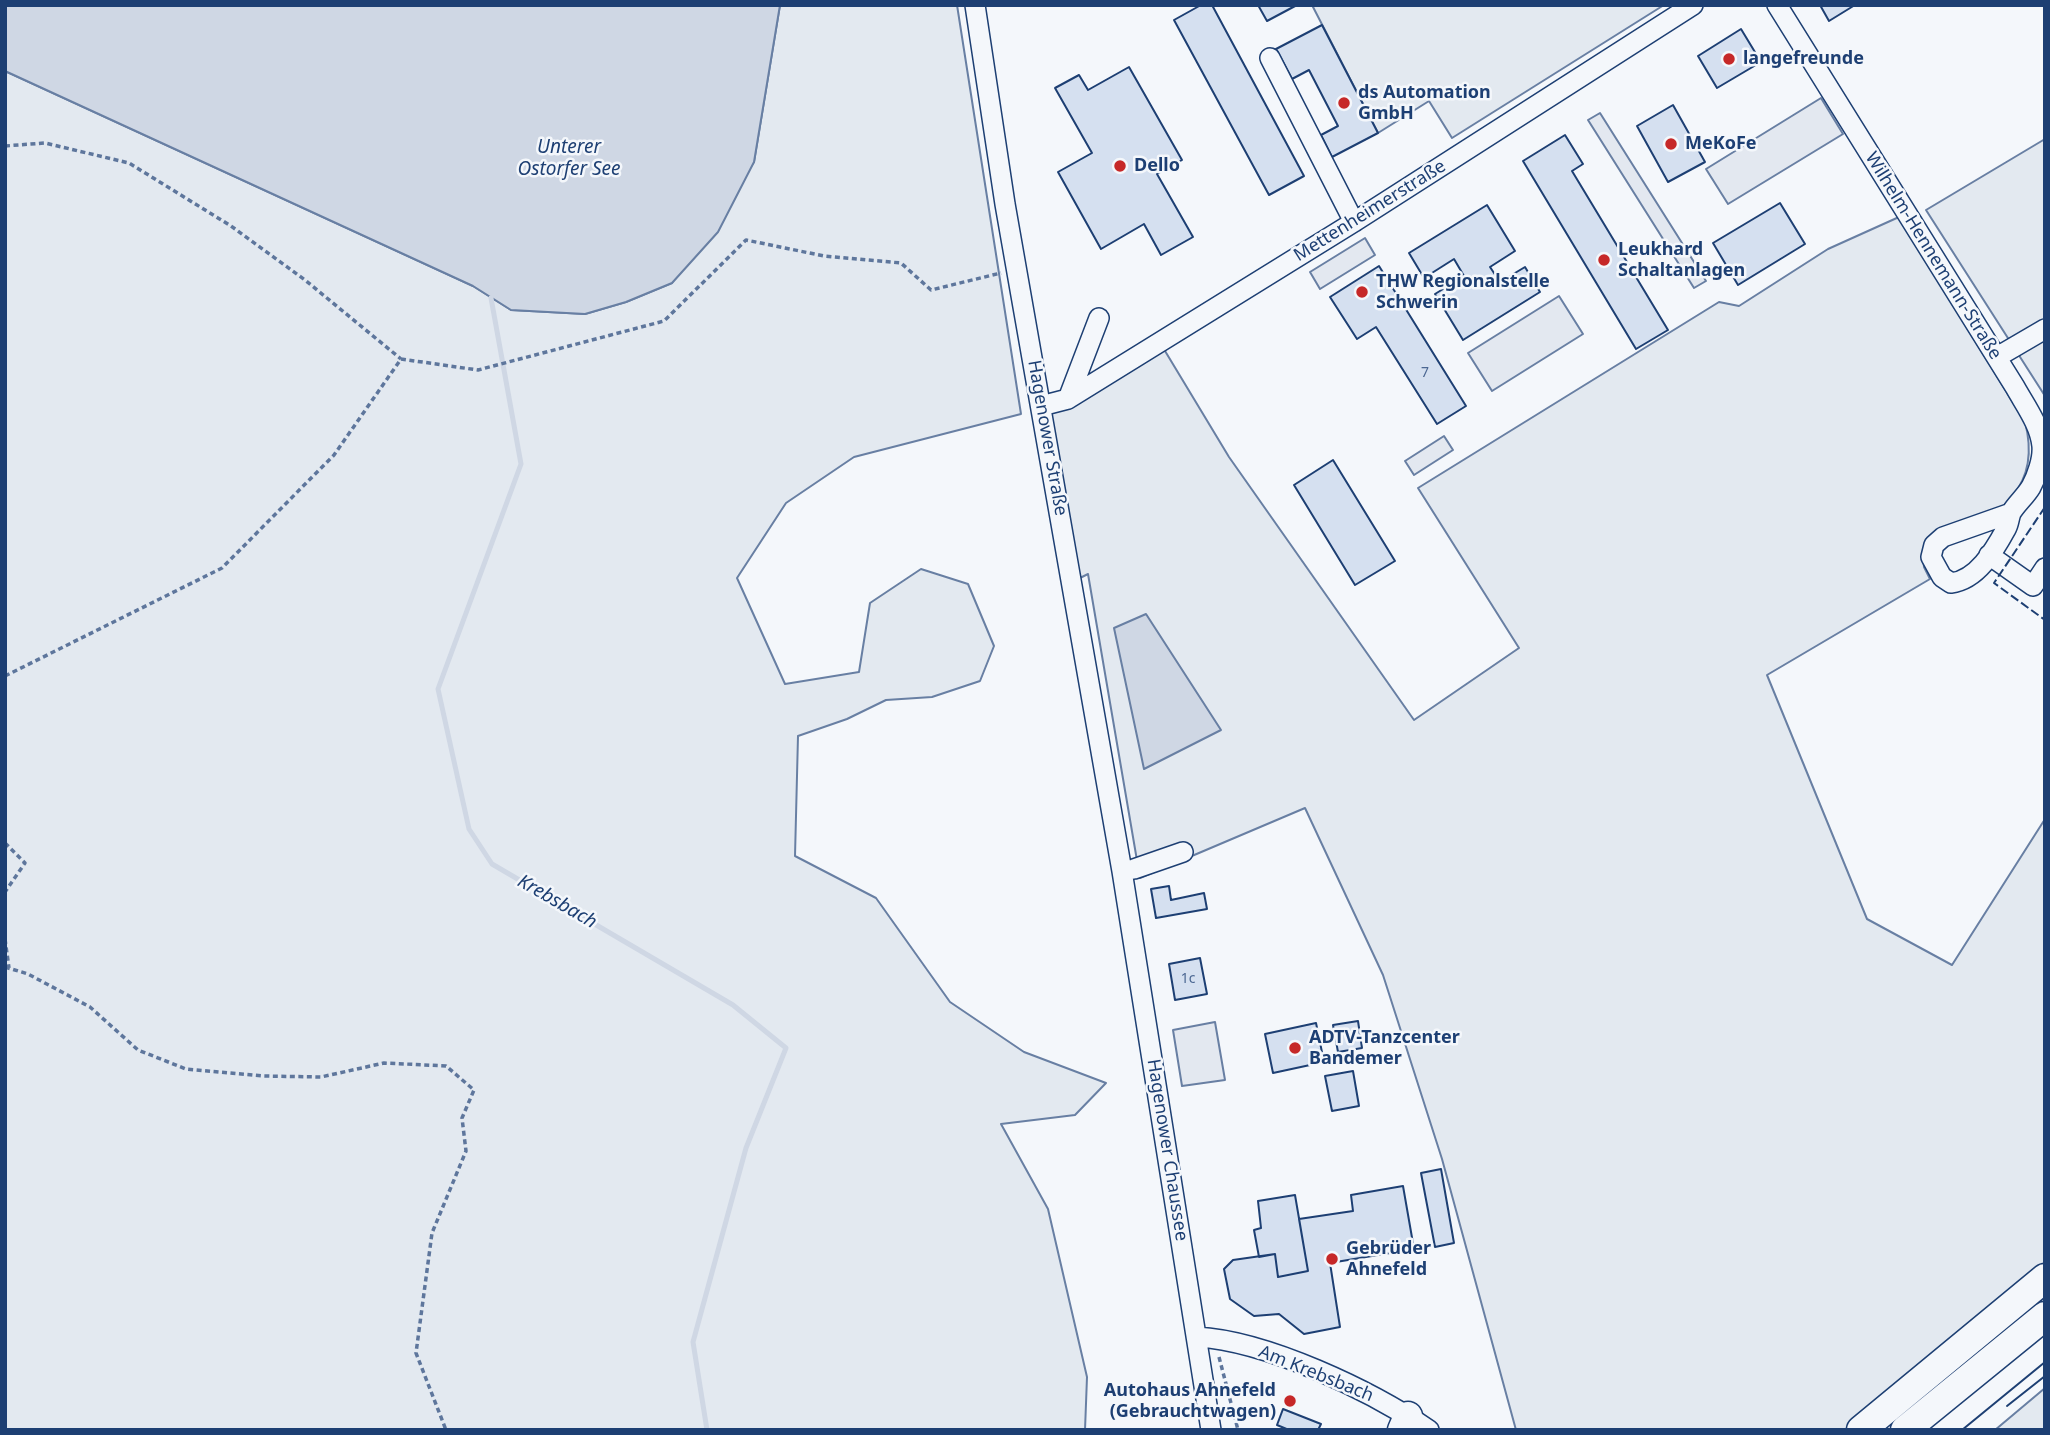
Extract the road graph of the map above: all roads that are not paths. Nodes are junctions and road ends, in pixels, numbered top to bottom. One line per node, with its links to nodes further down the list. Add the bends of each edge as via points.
1 (975, 5): 10 (street, Hagenower Straße)
2 (1693, 5): 5 (street, Mettenheimerstraße)
3 (1777, 5): 8 (street, Wilhelm-Hennemann-Straße)
4 (1270, 58): 5 (street)
5 (1354, 222): 9 (street, Mettenheimerstraße)
6 (1099, 318): 9 (street)
7 (2045, 329): 8 (street)
8 (1997, 358): 11 (street, Wilhelm-Hennemann-Straße, via 2029,411)
9 (1068, 399): 10 (street, Mettenheimerstraße)
10 (1041, 406): 16 (street, Hagenower Straße, via 1066,505)
11 (2043, 447): 12 (street, Wilhelm-Hennemann-Straße, via 2031,487)
12 (2011, 513): 13 (street, Wilhelm-Hennemann-Straße); 13 (street, Wilhelm-Hennemann-Straße, via 1943,537 1934,545 1931,557 1951,583 1974,573)
13 (1989, 555): 14 (street, via 2033,586)
14 (2045, 568)
15 (1183, 852): 16 (street)
16 (1122, 871): 19 (street, Hagenower Chaussee)
17 (2045, 1278): 22 (highway)
18 (2045, 1316): 23 (highway)
19 (1197, 1337): 20 (street, Am Krebsbach, via 1254,1348 1319,1371 1379,1399); 21 (street, Hagenower Chaussee)
20 (1413, 1425)
21 (1210, 1430)
22 (1861, 1430)
23 (1905, 1430)

